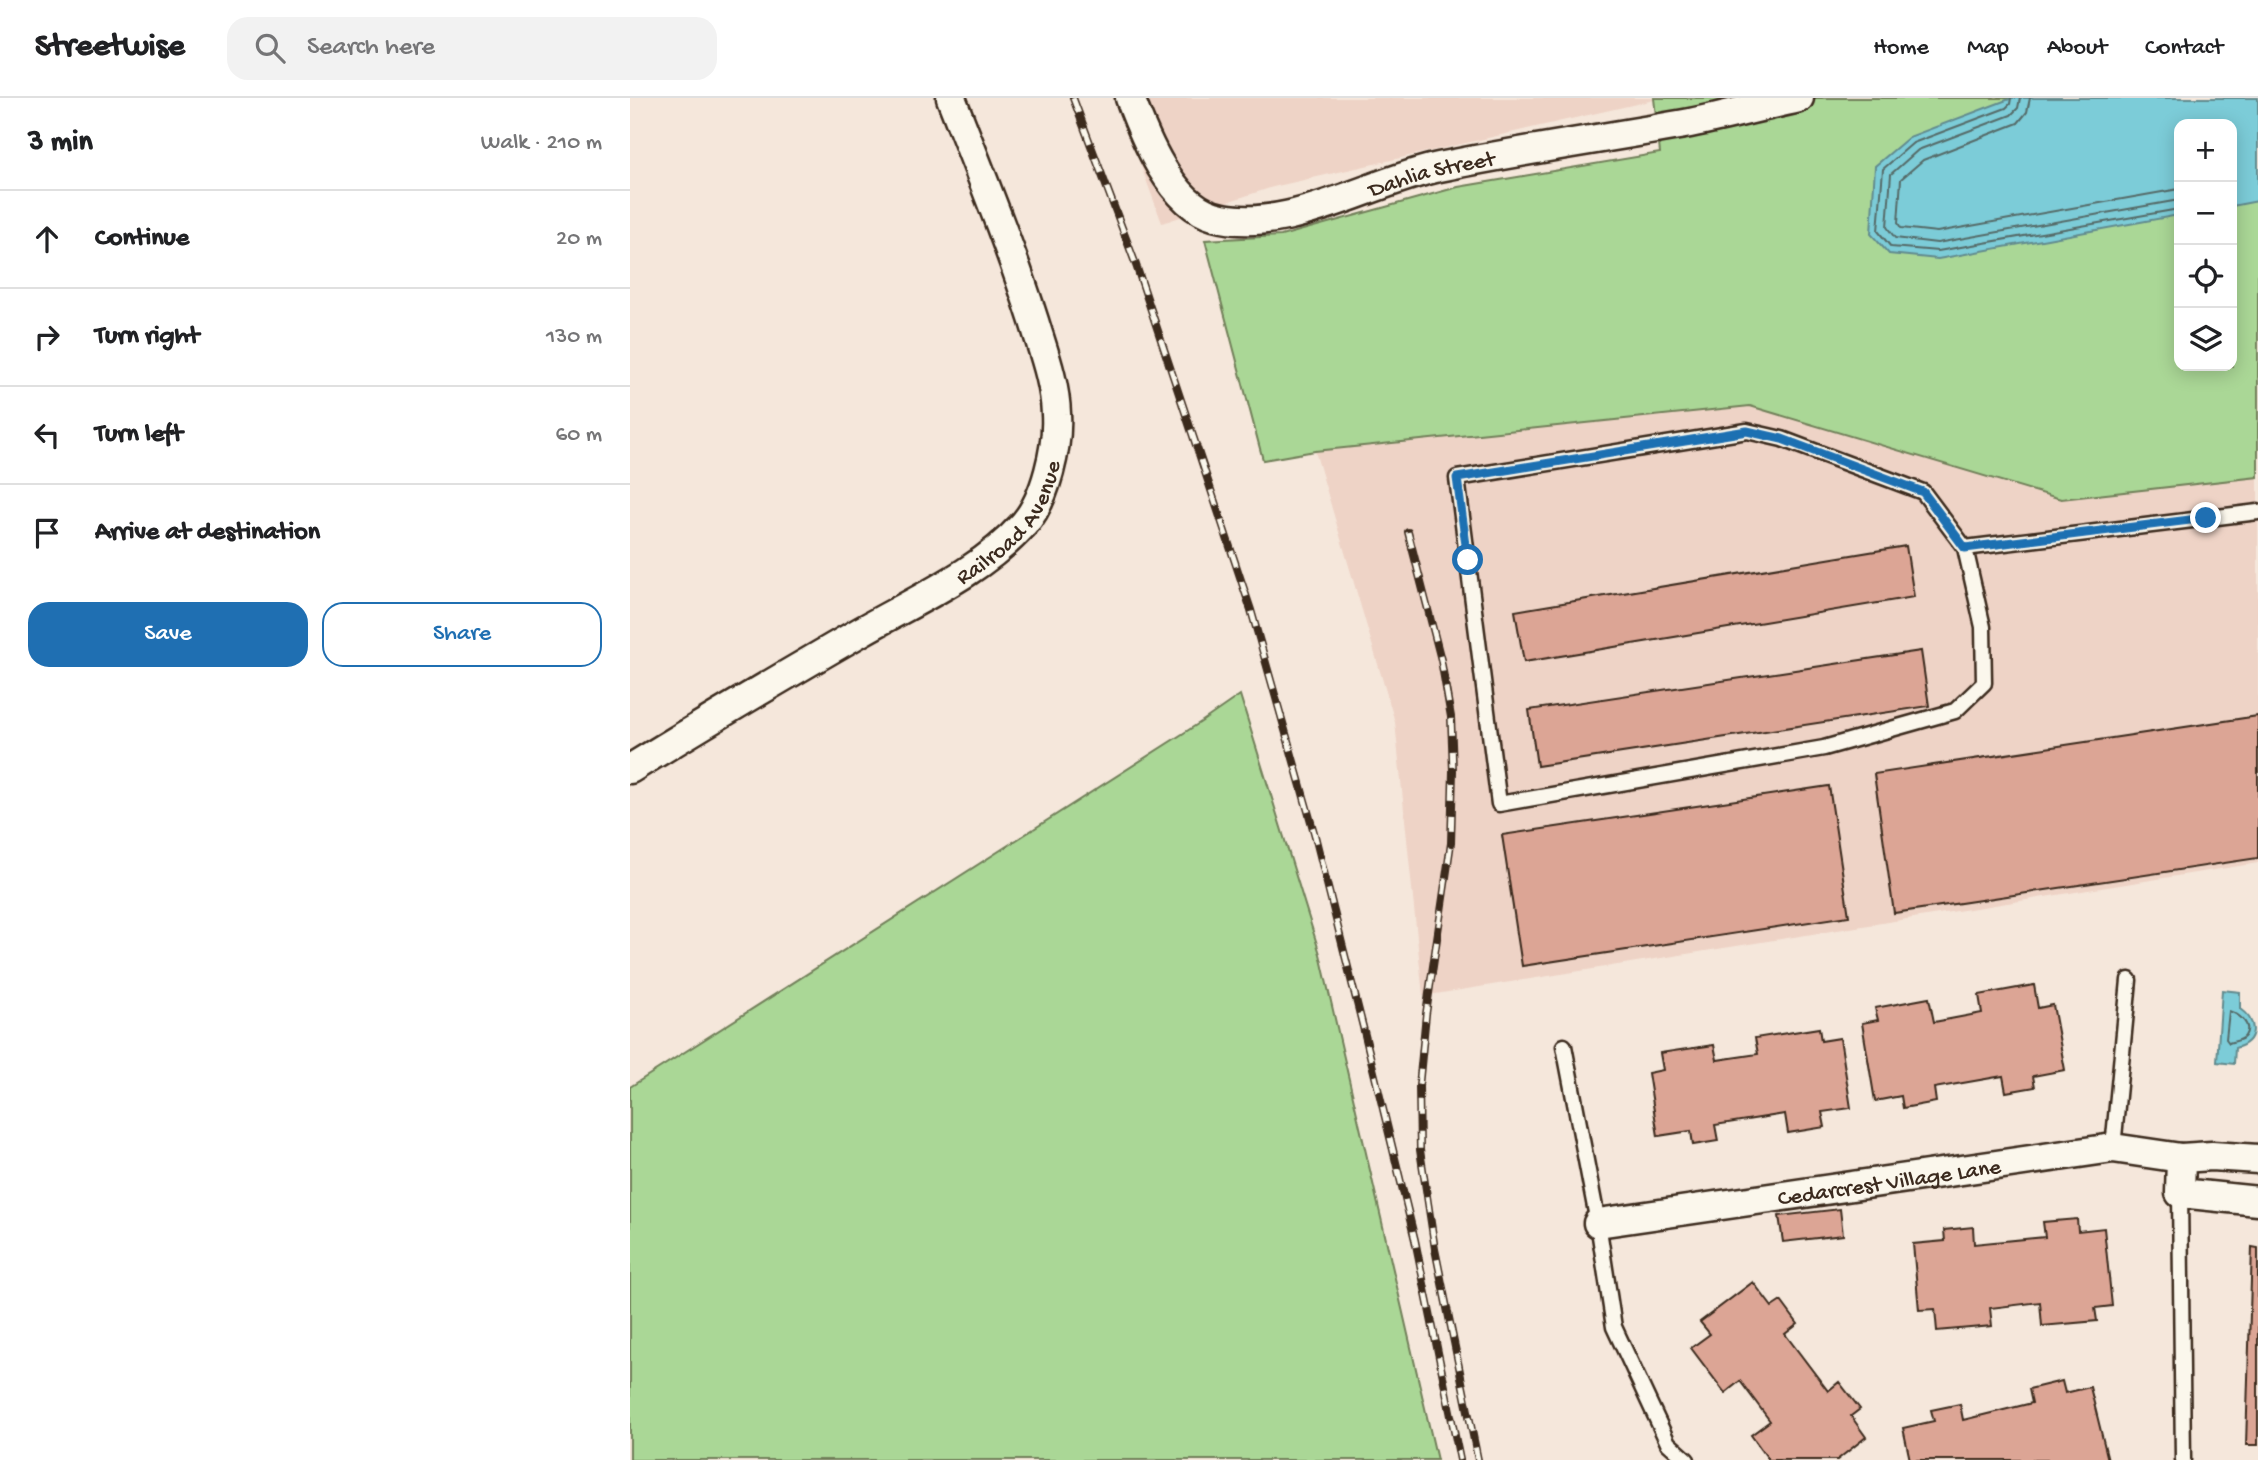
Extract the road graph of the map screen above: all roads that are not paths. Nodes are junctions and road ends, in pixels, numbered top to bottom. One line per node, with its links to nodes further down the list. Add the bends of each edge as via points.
1 (951, 98): 6 (street, Railroad Avenue, via 1025,292 1052,384 1055,447 1041,494 1027,521 974,568)
2 (1130, 98): 3 (street, Dahlia Street, via 1155,155 1188,201 1211,215 1244,222 1273,220 1436,168)
3 (1799, 98)
4 (2258, 512): 5 (lane)
5 (1965, 548): 5 (lane, via 1923,492 1782,439 1747,431 1457,478 1499,804 1824,748 1955,711 1984,683 1983,627)
6 (630, 769)
7 (2129, 980): 9 (lane)
8 (1564, 1046): 14 (lane)
9 (2113, 1148): 10 (street, Cedarcrest Village Lane); 14 (street, Cedarcrest Village Lane)
10 (2181, 1158): 11 (street, Cedarcrest Village Lane); 12 (street)
11 (2257, 1159): 13 (street)
12 (2180, 1194): 13 (street); 16 (lane)
13 (2255, 1202)
14 (1598, 1223): 15 (lane, via 1614,1327 1668,1443)
15 (1686, 1460)
16 (2183, 1460)

